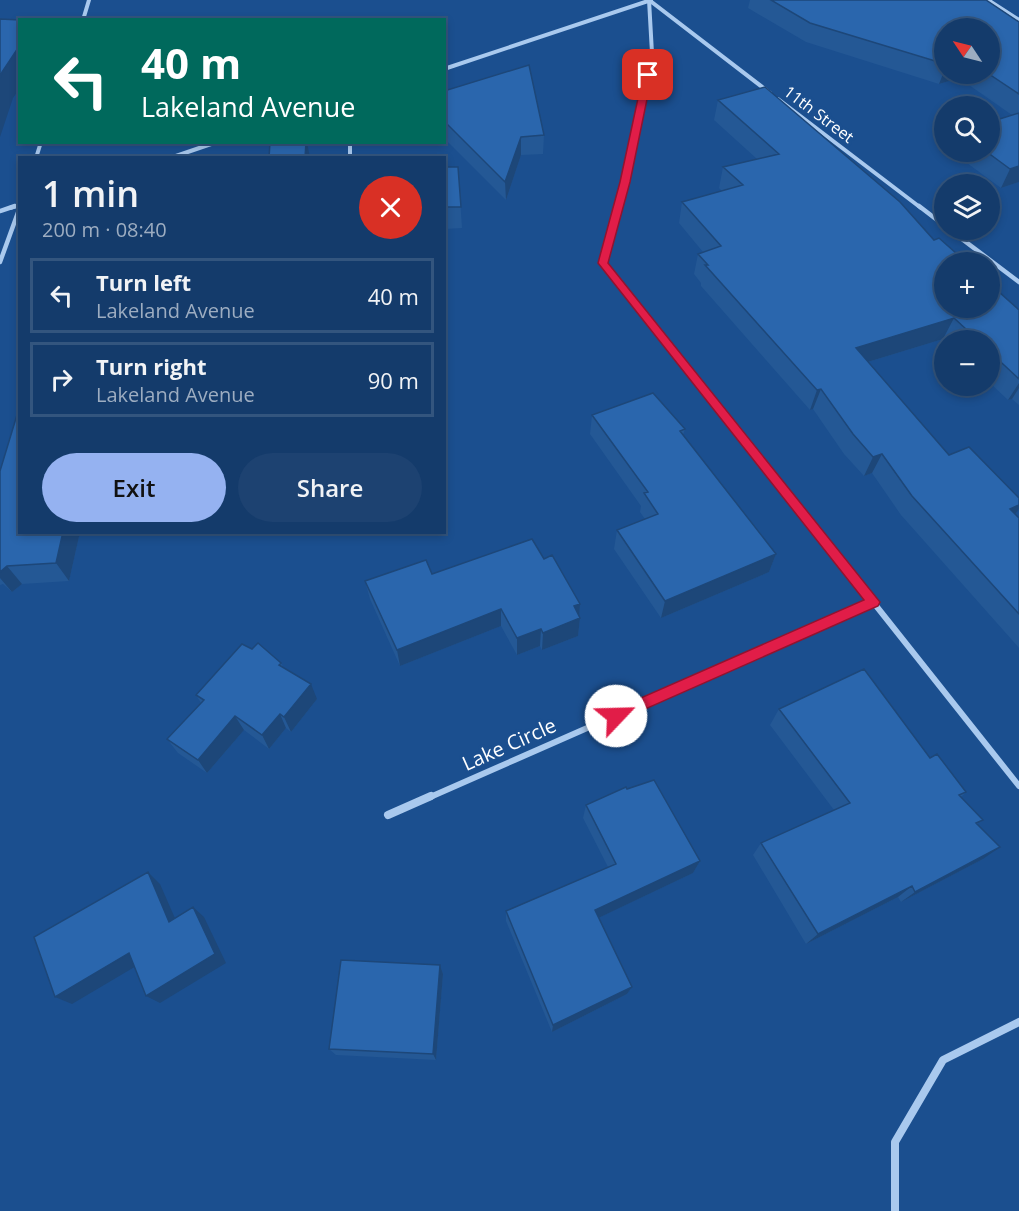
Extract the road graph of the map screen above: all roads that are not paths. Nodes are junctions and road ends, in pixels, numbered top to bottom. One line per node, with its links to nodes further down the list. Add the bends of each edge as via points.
1 (89, 0): 4 (street)
2 (650, 0): 6 (street); 12 (street, 11th Street); 16 (street, via 652,53 625,182 603,263)
3 (988, 0): 5 (street)
4 (84, 18)
5 (1019, 20)
6 (446, 68)
7 (211, 144): 8 (street)
8 (176, 156)
9 (18, 206): 10 (street)
10 (0, 211)
11 (18, 212): 14 (street)
12 (934, 218)
13 (963, 240): 15 (street)
14 (0, 262)
15 (1019, 282)
16 (874, 602): 17 (street); 18 (street, Lake Circle)
17 (1019, 786)
18 (388, 815)
19 (1019, 1022): 20 (street, via 943,1060 895,1142)
20 (896, 1211)

